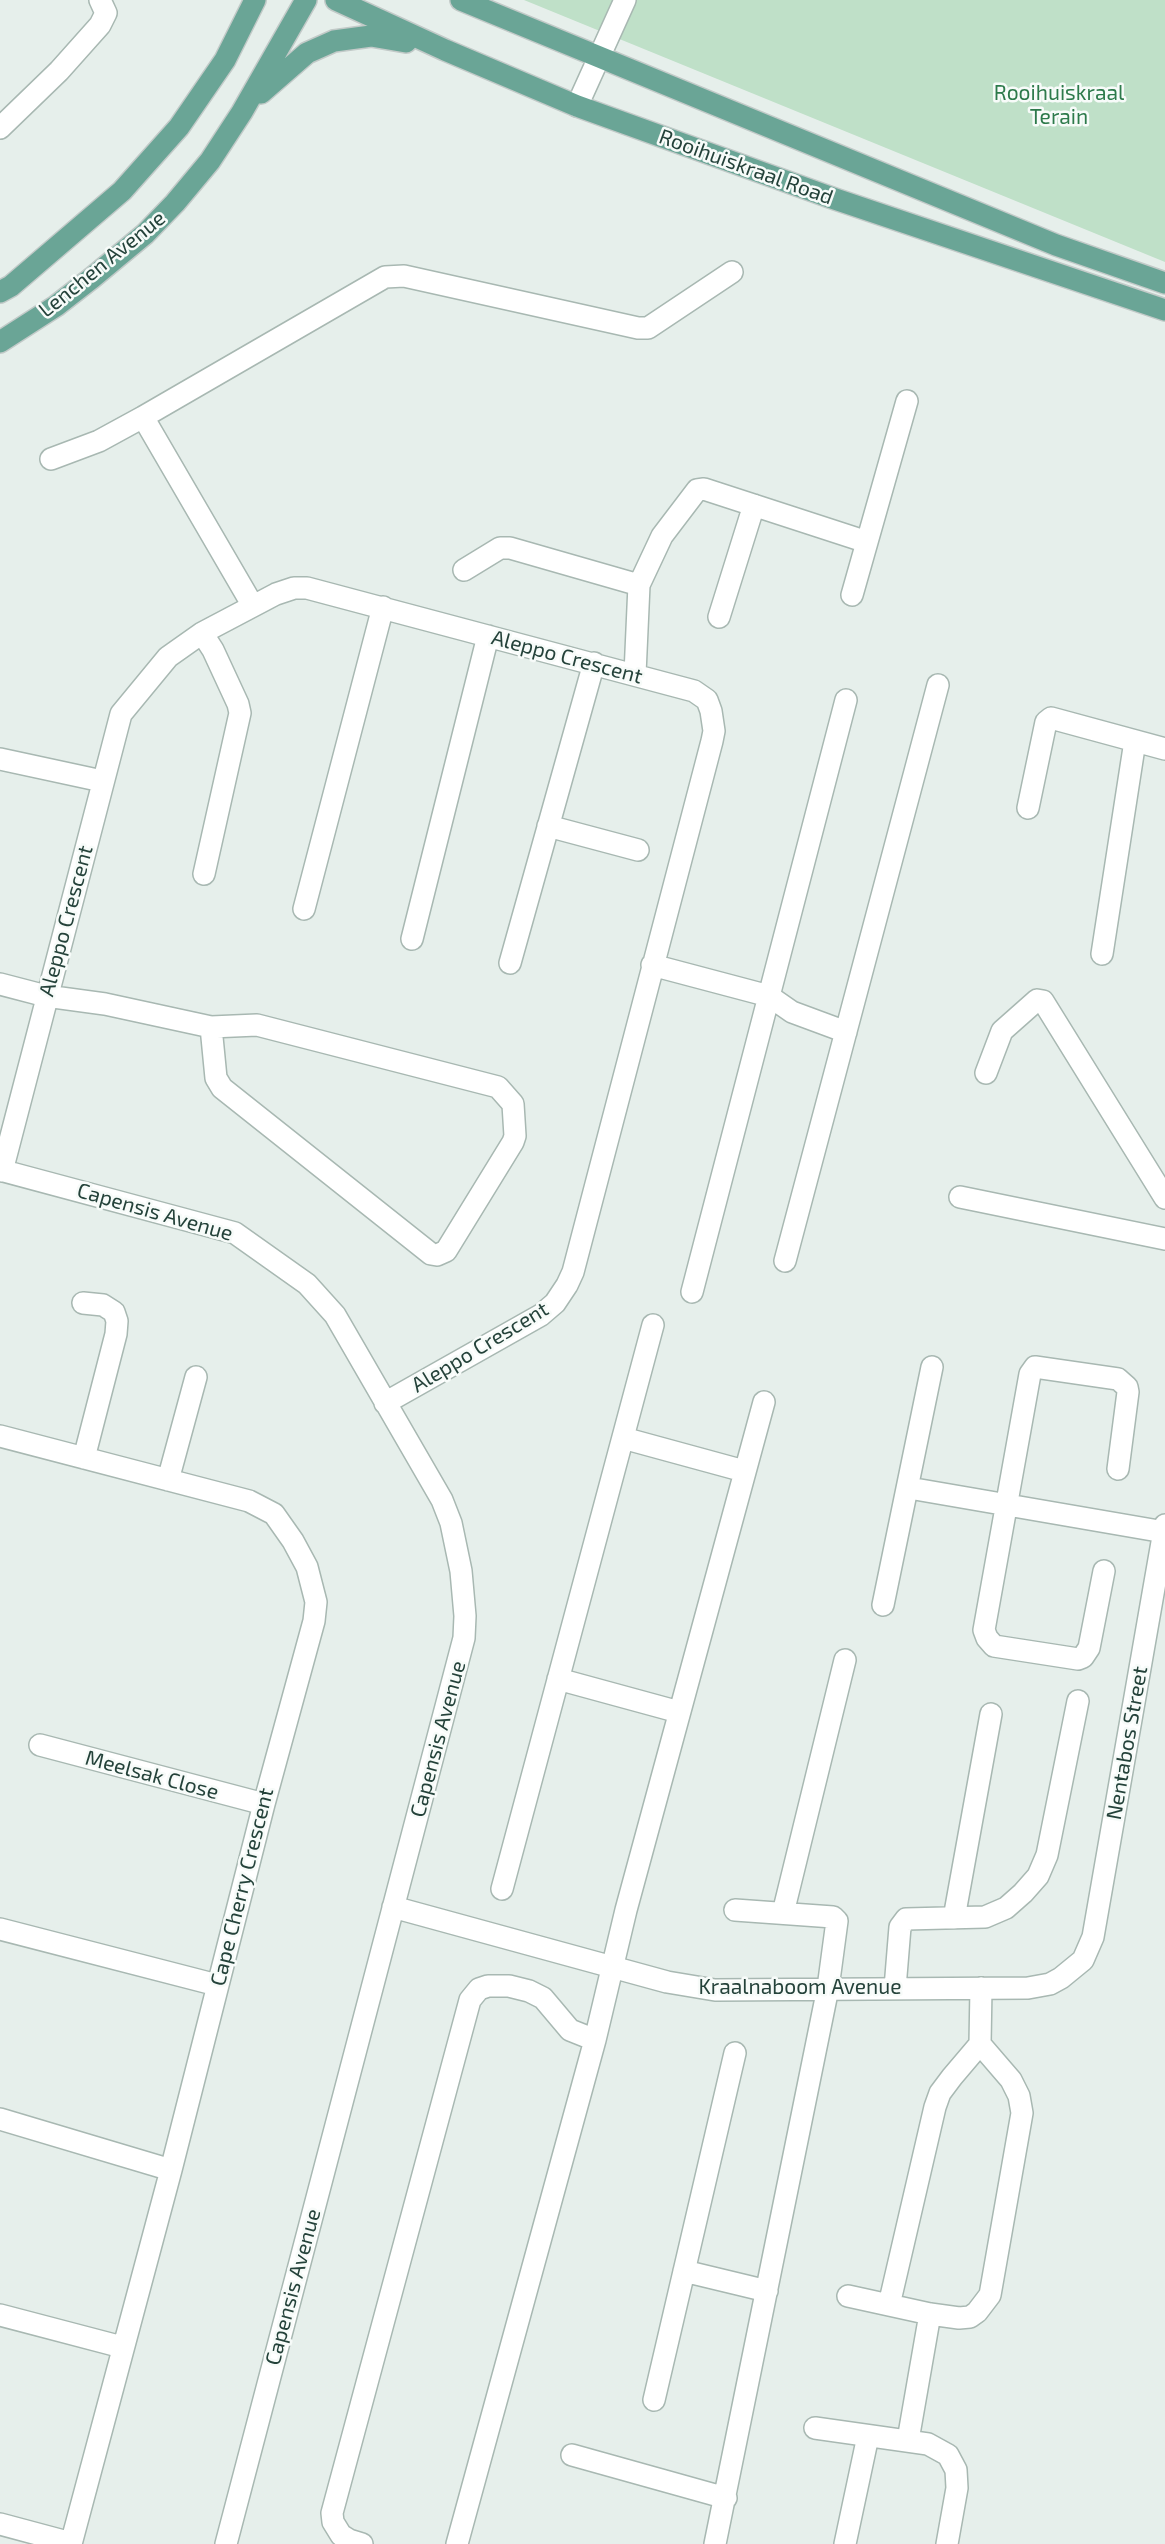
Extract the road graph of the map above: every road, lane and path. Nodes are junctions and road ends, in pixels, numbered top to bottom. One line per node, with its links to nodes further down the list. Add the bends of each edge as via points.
1 (100, 0): 11 (street, via 106,13 100,25)
2 (255, 0): 14 (main road, Lenchen Avenue, via 225,60 179,127 122,191)
3 (306, 0): 10 (main road, Lenchen Avenue)
4 (336, 0): 7 (main road, Rooihuiskraal Road)
5 (461, 0): 8 (main road, Rooihuiskraal Road)
6 (625, 0): 8 (street)
7 (445, 50): 9 (main road, Rooihuiskraal Road); 10 (main road, via 380,36 334,41 296,61)
8 (600, 57): 9 (street); 13 (main road, Rooihuiskraal Road, via 1056,245)
9 (577, 106): 15 (main road, Rooihuiskraal Road)
10 (242, 112): 16 (main road, Lenchen Avenue, via 209,161 145,233 56,306)
11 (0, 128)
12 (732, 272): 18 (street, via 648,328 404,276 385,277)
13 (1165, 283)
14 (0, 292)
15 (1165, 310)
16 (0, 342)
17 (907, 401): 21 (street)
18 (143, 416): 19 (street, via 99,441); 25 (street)
19 (51, 459)
20 (754, 505): 21 (street); 23 (street, via 697,490 666,529); 27 (street)
21 (867, 542): 24 (street)
22 (464, 570): 23 (street, via 504,548)
23 (639, 585): 31 (street)
24 (852, 594)
25 (253, 606): 26 (street, Aleppo Crescent, via 294,588 307,588); 28 (street, Aleppo Crescent)
26 (383, 607): 29 (street, Aleppo Crescent); 42 (street)
27 (719, 617)
28 (202, 633): 37 (street, Aleppo Crescent, via 161,663 129,702 121,714); 41 (street, via 240,713)
29 (488, 636): 30 (street, Aleppo Crescent); 43 (street)
30 (594, 663): 31 (street, Aleppo Crescent); 39 (street)
31 (635, 674): 46 (street, Aleppo Crescent, via 694,691 707,701 714,722)
32 (938, 685): 51 (street)
33 (846, 700): 49 (street)
34 (1135, 741): 35 (street); 38 (street, via 1049,719); 44 (street)
35 (1165, 749)
36 (0, 760): 37 (street)
37 (103, 781): 48 (street, Aleppo Crescent)
38 (1028, 808)
39 (548, 826): 40 (street); 45 (street)
40 (638, 850)
41 (204, 874)
42 (304, 909)
43 (412, 939)
44 (1102, 954)
45 (510, 962)
46 (652, 965): 49 (street); 64 (street, Aleppo Crescent, via 567,1285 541,1315)
47 (0, 984): 48 (street)
48 (46, 996): 50 (street); 53 (street, Aleppo Crescent)
49 (769, 996): 51 (street, via 792,1012); 58 (street)
50 (211, 1027): 50 (street, via 257,1025 498,1087 507,1095 513,1104 511,1149 446,1251 431,1254 222,1088 216,1079)
51 (846, 1032): 57 (street)
52 (986, 1073): 55 (street, via 1002,1031 1037,1000 1042,1001)
53 (1, 1170): 64 (street, Capensis Avenue, via 245,1238 307,1284 335,1315)
54 (960, 1197): 56 (street)
55 (1165, 1198)
56 (1165, 1239)
57 (785, 1261)
58 (692, 1292)
59 (83, 1303): 67 (street, via 103,1305 114,1312 117,1321)
60 (653, 1325): 66 (street)
61 (932, 1367): 71 (street)
62 (196, 1377): 70 (street)
63 (764, 1402): 69 (street)
64 (385, 1403): 84 (street, Capensis Avenue, via 451,1522 466,1616)
65 (0, 1436): 67 (street, Cape Cherry Crescent)
66 (623, 1438): 69 (street); 77 (street)
67 (84, 1458): 70 (street, Cape Cherry Crescent)
68 (1118, 1469): 72 (street, via 1127,1387 1118,1379 1038,1366 1030,1374)
69 (744, 1471): 79 (street)
70 (167, 1480): 82 (street, Cape Cherry Crescent, via 249,1501 274,1514 312,1578 314,1621)
71 (909, 1488): 72 (street); 75 (street)
72 (1007, 1505): 73 (street); 74 (street, via 984,1630 994,1646 1083,1657)
73 (1164, 1528): 89 (street, Nentabos Street, via 1093,1937)
74 (1104, 1571)
75 (883, 1605)
76 (845, 1660): 86 (street)
77 (558, 1679): 79 (street); 83 (street)
78 (1078, 1702): 87 (street, via 1038,1876 1006,1908 985,1917)
79 (680, 1712): 90 (street)
80 (991, 1714): 87 (street)
81 (40, 1745): 82 (street, Meelsak Close)
82 (264, 1804): 91 (street, Cape Cherry Crescent)
83 (502, 1889)
84 (393, 1907): 90 (street, Kraalnaboom Avenue); 115 (street, Capensis Avenue)
85 (735, 1910): 86 (street)
86 (783, 1913): 92 (street, via 836,1919)
87 (954, 1917): 93 (street, via 903,1922)
88 (0, 1929): 91 (street)
89 (1083, 1960): 94 (street, Kraalnaboom Avenue, via 1050,1984)
90 (612, 1967): 92 (street, Kraalnaboom Avenue, via 715,1990); 95 (street)
91 (217, 1985): 99 (street, Cape Cherry Crescent)
92 (828, 1988): 93 (street, Kraalnaboom Avenue); 101 (street)
93 (895, 1988): 94 (street, Kraalnaboom Avenue)
94 (981, 1988): 96 (street)
95 (595, 2040): 116 (street, via 570,2030 543,1998 529,1991 488,1986 470,2000 332,2513 341,2535); 117 (street)
96 (980, 2044): 103 (street, via 934,2107); 104 (street, via 1011,2080 1022,2113 993,2281 985,2304 970,2316)
97 (735, 2053): 100 (street)
98 (0, 2119): 99 (street)
99 (171, 2169): 106 (street, Cape Cherry Crescent)
100 (684, 2270): 101 (street); 107 (street)
101 (767, 2291): 112 (street)
102 (848, 2296): 103 (street)
103 (889, 2305): 104 (street)
104 (930, 2314): 110 (street)
105 (0, 2315): 106 (street)
106 (122, 2347): 114 (street, Cape Cherry Crescent)
107 (654, 2400)
108 (816, 2428): 109 (street)
109 (868, 2436): 110 (street); 119 (street)
110 (908, 2440): 120 (street, via 938,2448 953,2462 957,2488)
111 (572, 2455): 112 (street)
112 (726, 2498): 118 (street)
113 (0, 2524): 114 (street)
114 (71, 2544)
115 (226, 2544)
116 (362, 2544)
117 (457, 2544)
118 (715, 2544)
119 (845, 2544)
120 (947, 2544)

